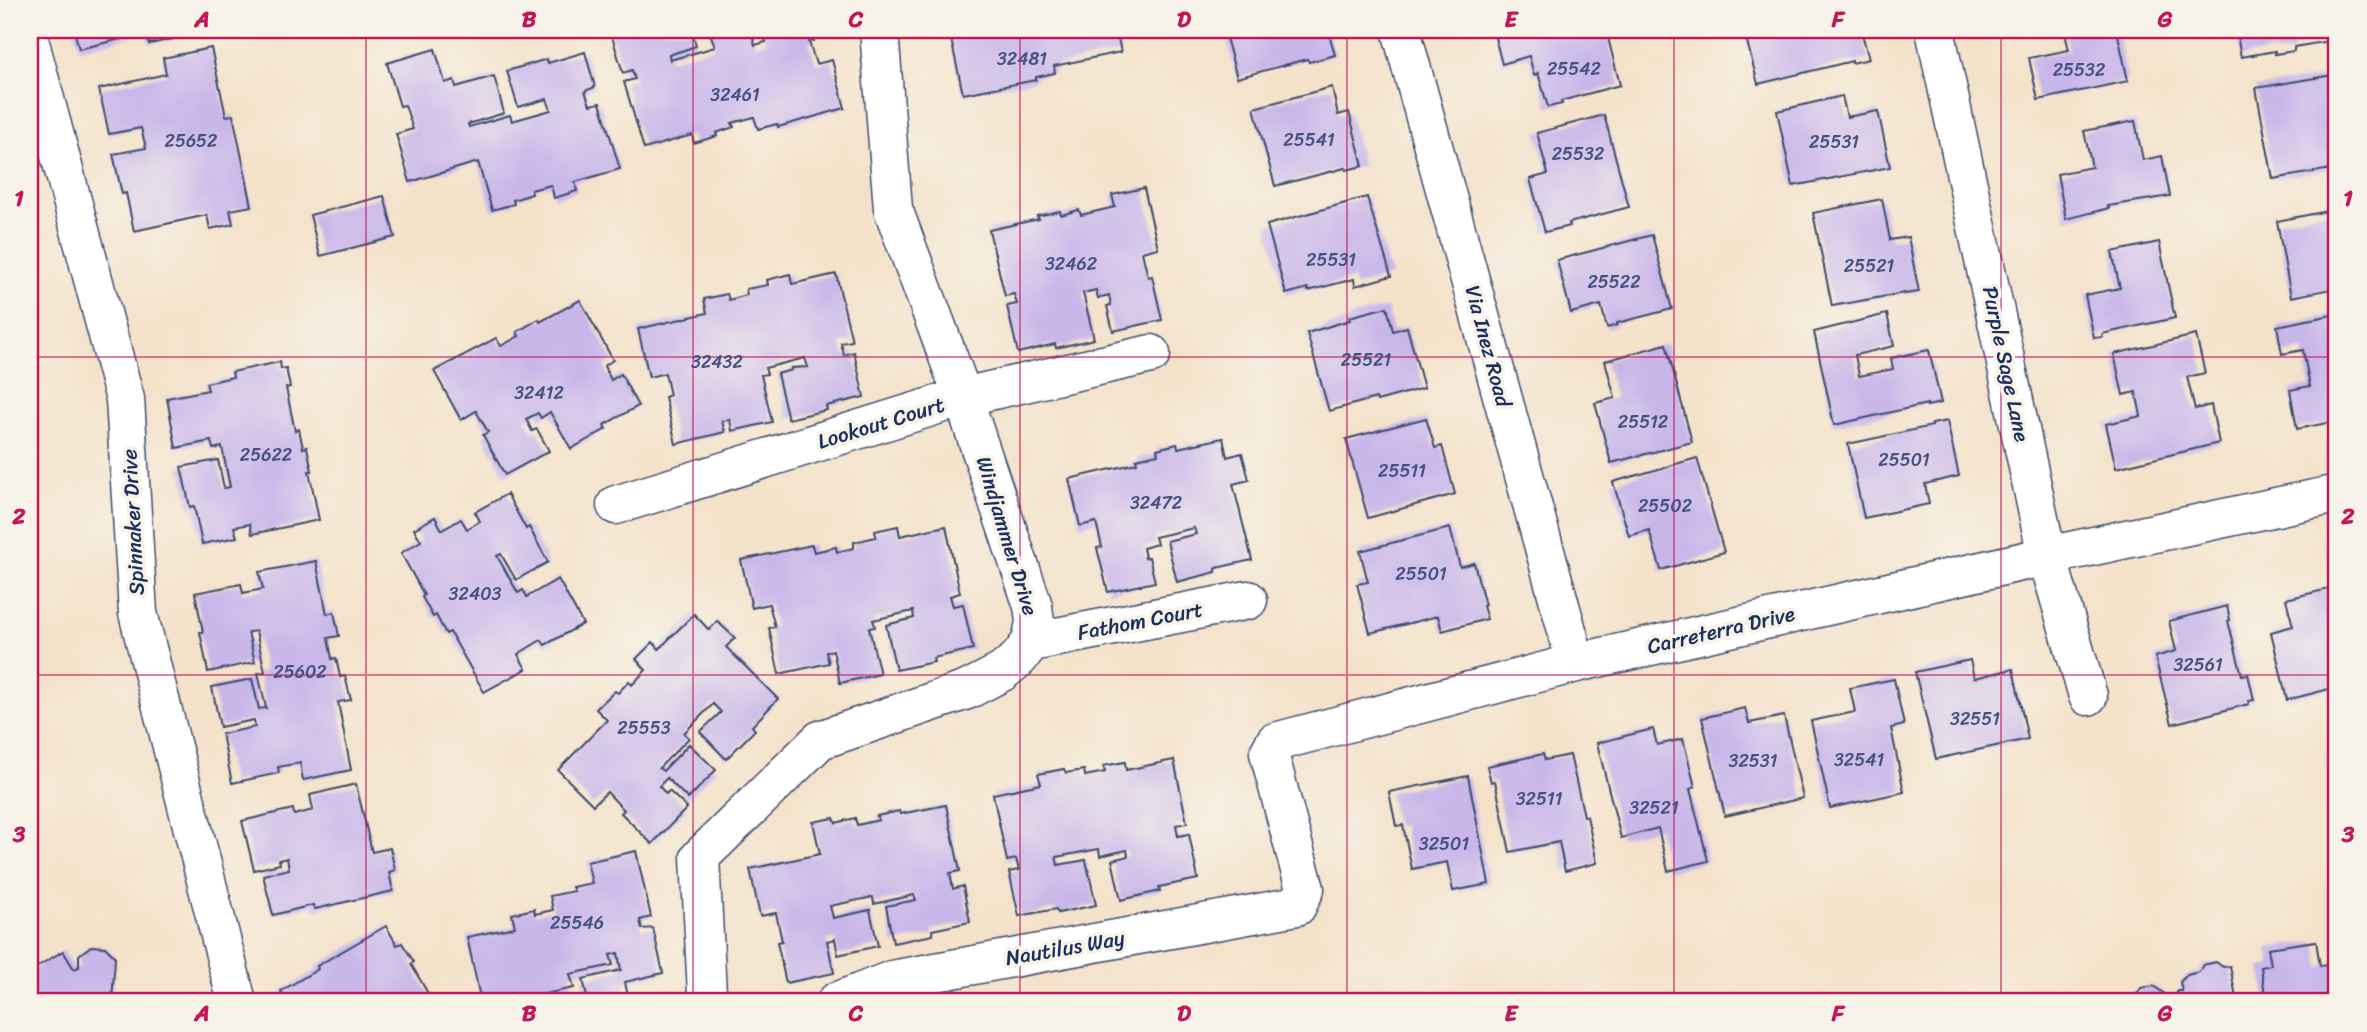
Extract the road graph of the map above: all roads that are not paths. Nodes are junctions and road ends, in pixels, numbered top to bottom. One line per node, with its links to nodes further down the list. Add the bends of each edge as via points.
1 (879, 30): 6 (street, Windjammer Drive, via 893,209)
2 (1401, 30): 12 (street, Via Inez Road)
3 (1935, 30): 9 (street, Purple Sage Lane)
4 (30, 43): 16 (street, Spinnaker Drive, via 125,399 138,613)
5 (1151, 354): 6 (street, Lookout Court)
6 (963, 397): 8 (street, Lookout Court); 11 (street, Windjammer Drive, via 1033,606)
7 (2337, 494): 9 (street, Carreterra Drive)
8 (616, 505)
9 (2047, 556): 12 (street, Carreterra Drive); 13 (street, Purple Sage Lane)
10 (1248, 600): 11 (street, Fathom Court)
11 (1031, 642): 15 (street, Windjammer Drive, via 1002,672 967,690 820,740 700,857)
12 (1576, 663): 14 (street, Carreterra Drive, via 1275,742 1269,753 1305,889)
13 (2088, 696)
14 (1297, 906): 17 (street, Nautilus Way, via 892,980)
15 (713, 1000)
16 (237, 1002)
17 (836, 1002)

